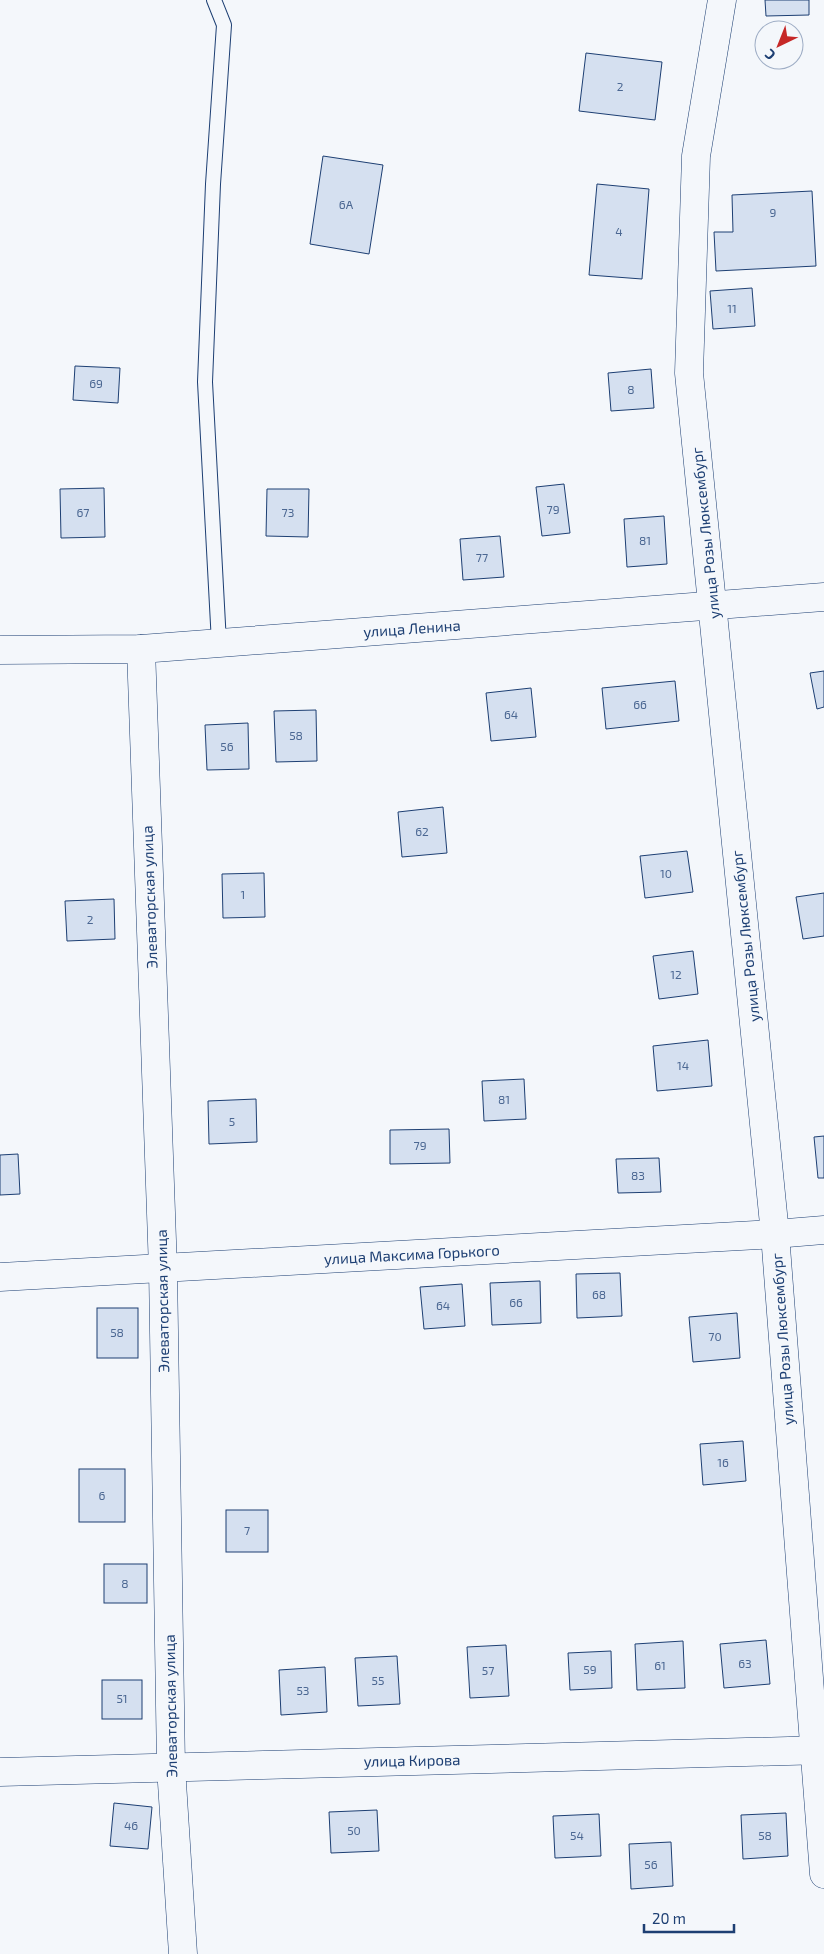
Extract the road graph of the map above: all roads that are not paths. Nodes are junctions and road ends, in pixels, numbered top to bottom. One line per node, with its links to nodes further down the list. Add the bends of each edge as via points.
1 (214, 0): 5 (lane, via 224,25 205,382)
2 (722, 0): 4 (street, улица Розы Люксембург, via 696,156 689,373)
3 (824, 597): 4 (street, улица Ленина)
4 (714, 606): 5 (street, улица Ленина); 9 (street, улица Розы Люксембург)
5 (218, 643): 6 (street, улица Ленина)
6 (141, 649): 7 (street, улица Ленина); 10 (street, Элеваторская улица)
7 (0, 650)
8 (824, 1230): 9 (street, улица Максима Горького)
9 (775, 1234): 10 (street, улица Максима Горького); 12 (street, улица Розы Люксембург)
10 (163, 1269): 11 (street, улица Максима Горького); 13 (street, Элеваторская улица)
11 (0, 1278)
12 (820, 1751): 13 (street, улица Кирова); 15 (street, улица Розы Люксембург)
13 (171, 1767): 14 (street, улица Кирова); 16 (street, Элеваторская улица)
14 (0, 1772)
15 (824, 1874)
16 (183, 1954)

